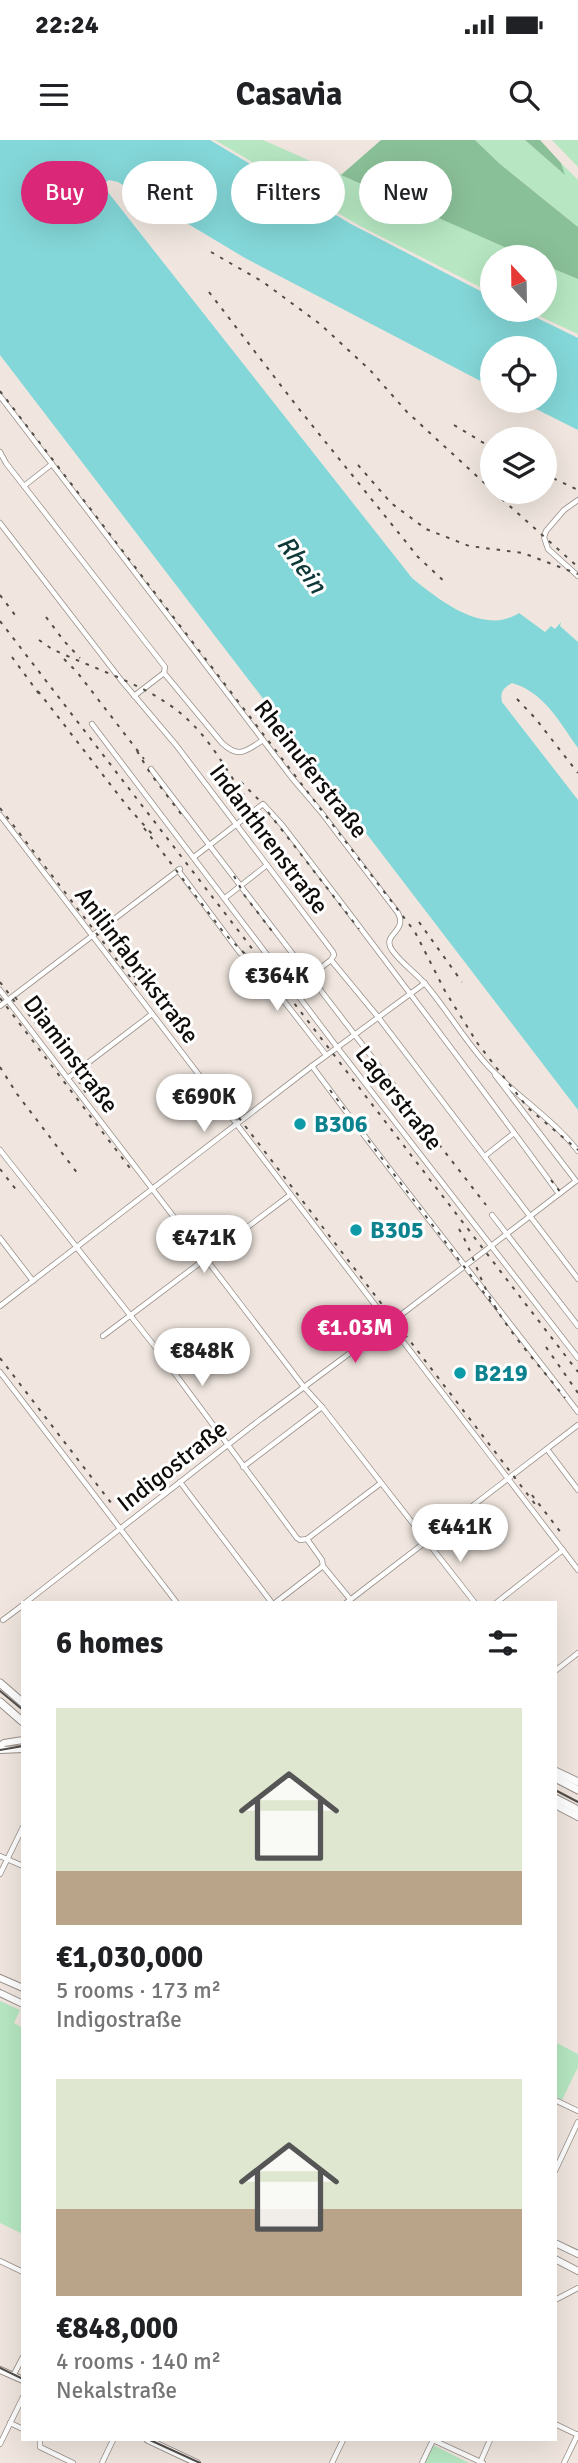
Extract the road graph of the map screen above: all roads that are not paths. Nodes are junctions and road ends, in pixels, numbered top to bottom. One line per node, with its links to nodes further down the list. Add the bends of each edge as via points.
1 (0, 396): 3 (street, Rheinuferstraße)
2 (0, 453): 4 (street)
3 (52, 464): 4 (street); 11 (street, Rheinuferstraße)
4 (24, 486): 8 (street, via 165,667)
5 (578, 500): 7 (street, via 546,531 545,544)
6 (0, 523): 9 (street, Indanthrenstraße)
7 (578, 576)
8 (164, 673): 9 (street); 11 (street, via 231,752 239,753)
9 (134, 696): 14 (street, Indanthrenstraße)
10 (92, 723): 16 (street, Lagerstraße)
11 (263, 740): 23 (street, Rheinuferstraße, via 398,913 401,925 389,944)
12 (151, 769): 15 (street)
13 (0, 815): 20 (street, Anilinfabrikstraße)
14 (237, 825): 15 (street); 17 (street, Indanthrenstraße); 25 (street, via 264,804)
15 (210, 845): 16 (street); 18 (street)
16 (194, 857): 19 (street, Lagerstraße)
17 (267, 865): 18 (street); 21 (street, Indanthrenstraße, via 333,952)
18 (241, 886): 19 (street); 22 (street)
19 (225, 898): 31 (street, Lagerstraße)
20 (92, 936): 26 (street); 28 (street, Anilinfabrikstraße); 32 (street, via 179,869 240,953 252,960)
21 (331, 960): 22 (street); 29 (street, Indanthrenstraße)
22 (310, 976): 30 (street)
23 (425, 984): 25 (street); 34 (street, Rheinuferstraße)
24 (0, 990): 26 (street, Diaminstraße)
25 (411, 993): 29 (street); 38 (street)
26 (8, 1000): 27 (street); 35 (street, Diaminstraße)
27 (0, 1006)
28 (152, 1014): 35 (street); 37 (street, Anilinfabrikstraße)
29 (378, 1017): 30 (street); 41 (street, Indanthrenstraße)
30 (355, 1034): 31 (street); 36 (street)
31 (337, 1047): 32 (street); 49 (street, Lagerstraße)
32 (326, 1055): 33 (street)
33 (312, 1066): 37 (street); 52 (street)
34 (489, 1066): 40 (street, Rheinuferstraße); 43 (street, Indigostraße, via 576,1181)
35 (68, 1078): 42 (street, Diaminstraße)
36 (407, 1103)
37 (236, 1125): 42 (street); 44 (street, Anilinfabrikstraße)
38 (514, 1133): 41 (street); 43 (street)
39 (0, 1150): 50 (street)
40 (578, 1151)
41 (485, 1156): 46 (street, Indanthrenstraße)
42 (152, 1189): 50 (street); 51 (street, Diaminstraße)
43 (559, 1194): 46 (street, Indigostraße)
44 (290, 1195): 51 (street); 57 (street, Anilinfabrikstraße)
45 (492, 1215): 47 (street)
46 (531, 1215): 47 (street, Indigostraße); 53 (street, Indanthrenstraße)
47 (507, 1234): 49 (street, Indigostraße); 58 (street)
48 (0, 1238): 54 (street)
49 (491, 1246): 52 (street, Indigostraße); 60 (street, Lagerstraße)
50 (77, 1247): 54 (street); 56 (street)
51 (205, 1258): 56 (street); 62 (street, Diaminstraße)
52 (465, 1265): 57 (street, Indigostraße); 64 (street)
53 (578, 1279)
54 (33, 1281): 55 (street)
55 (0, 1306)
56 (130, 1315): 59 (street); 66 (street)
57 (389, 1324): 62 (street, Indigostraße); 69 (street, Anilinfabrikstraße)
58 (578, 1326)
59 (103, 1335)
60 (578, 1358)
61 (0, 1372): 73 (street)
62 (304, 1387): 63 (street, Diaminstraße); 66 (street, Indigostraße)
63 (322, 1407): 68 (street); 71 (street, Diaminstraße)
64 (578, 1412)
65 (578, 1426): 67 (street)
66 (229, 1444): 68 (street); 70 (street, Indigostraße)
67 (547, 1449): 69 (street); 72 (street)
68 (243, 1467): 74 (street, via 297,1538)
69 (508, 1479): 75 (street); 76 (street, Anilinfabrikstraße)
70 (180, 1482): 73 (street, Indigostraße); 81 (street)
71 (381, 1483): 74 (street); 75 (street, Diaminstraße)
72 (578, 1490)
73 (120, 1529): 79 (street, Indigostraße); 80 (street)
74 (307, 1539): 77 (street)
75 (426, 1541): 83 (street); 84 (street, Diaminstraße)
76 (563, 1550): 78 (street, Anilinfabrikstraße); 85 (street)
77 (323, 1566): 82 (street); 83 (street)
78 (578, 1570)
79 (28, 1601)
80 (175, 1601)
81 (272, 1601)
82 (277, 1601)
83 (348, 1601)
84 (473, 1601)
85 (499, 1601)
86 (21, 1606): 87 (street, Indigostraße)
87 (3, 1620)
88 (578, 1653): 89 (street)
89 (557, 1669)
90 (0, 1683): 91 (main road)
91 (21, 1701)
92 (0, 1702): 93 (main road)
93 (21, 1720)
94 (21, 1740): 95 (street)
95 (0, 1748): 96 (street)
96 (21, 1749)
97 (557, 1773): 99 (main road)
98 (557, 1779): 100 (main road)
99 (578, 1782)
100 (578, 1790)
101 (557, 1801): 103 (main road)
102 (557, 1804): 104 (street)
103 (578, 1810)
104 (578, 1817)
105 (21, 1831): 107 (street)
106 (0, 1856): 107 (street)
107 (7, 1859): 108 (street); 109 (street)
108 (21, 1865)
109 (0, 1874)
110 (0, 1978): 111 (street)
111 (21, 1987)
112 (0, 1993): 113 (street)
113 (21, 2003)
114 (557, 2101): 115 (street)
115 (578, 2110)
116 (578, 2122): 117 (street)
117 (557, 2167)
118 (557, 2244): 119 (street)
119 (578, 2254)
120 (557, 2260): 123 (street)
121 (0, 2261): 122 (street)
122 (21, 2271)
123 (578, 2271)
124 (578, 2287): 125 (street)
125 (557, 2299)
126 (21, 2361): 128 (street)
127 (0, 2370): 128 (street)
128 (13, 2376): 129 (street)
129 (21, 2379)
130 (21, 2401): 131 (street)
131 (10, 2423): 133 (street); 135 (street)
132 (557, 2425): 134 (street)
133 (21, 2428)
134 (578, 2435): 149 (street)
135 (1, 2440)
136 (40, 2441): 144 (street, via 40,2447)
137 (113, 2441): 145 (street)
138 (150, 2441): 143 (street)
139 (342, 2441): 146 (street)
140 (433, 2441): 147 (street)
141 (435, 2441): 148 (street)
142 (490, 2441): 148 (street)
143 (194, 2462)
144 (73, 2463)
145 (102, 2463)
146 (331, 2463)
147 (422, 2463)
148 (481, 2463)
149 (564, 2463)

